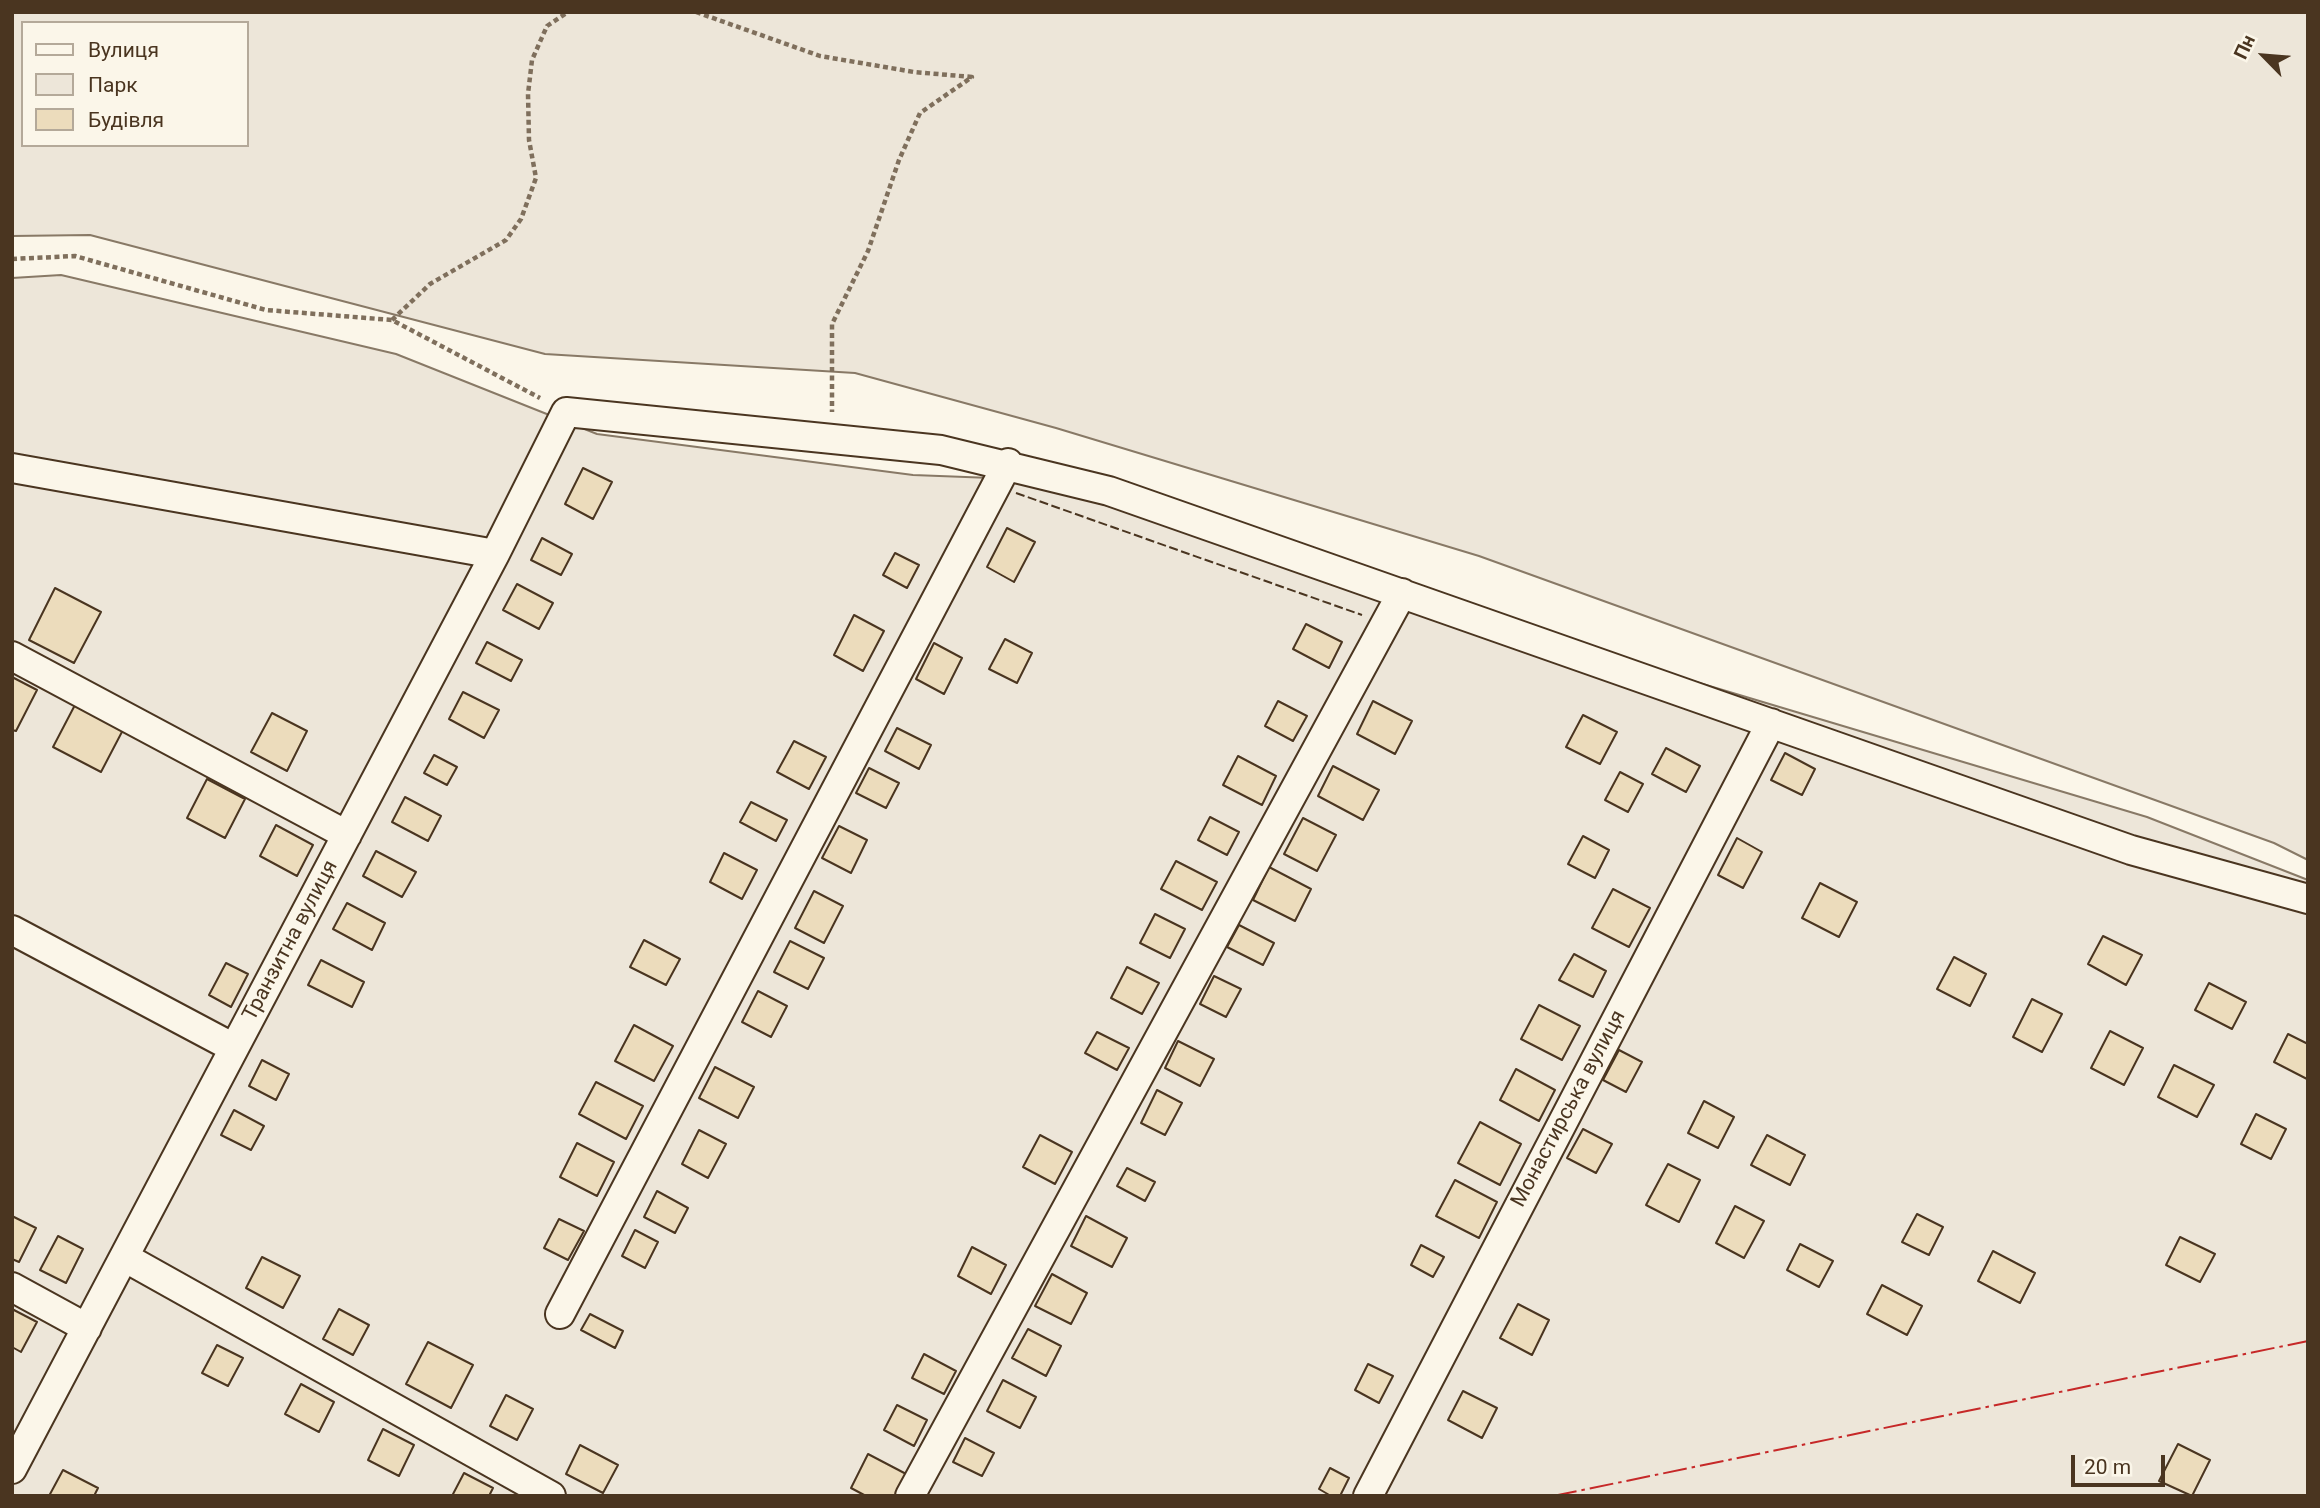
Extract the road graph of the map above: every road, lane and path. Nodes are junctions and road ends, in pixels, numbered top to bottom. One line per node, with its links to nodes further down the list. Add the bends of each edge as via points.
1 (568, 12): 4 (path, via 547,26 532,60 529,129 536,178 521,219 506,240 430,284)
2 (696, 12): 6 (path, via 820,56 972,77 920,113 868,251 832,324)
3 (12, 258): 4 (path, via 75,256 266,310)
4 (392, 320): 5 (path)
5 (566, 412): 6 (street); 9 (street, Транзитна вулиця)
6 (832, 438): 7 (street, via 941,450)
7 (1007, 463): 10 (street, via 1109,491); 19 (street)
8 (12, 468): 9 (street)
9 (495, 554): 13 (street, Транзитна вулиця)
10 (1402, 593): 12 (street); 23 (street)
11 (12, 656): 13 (street)
12 (1770, 723): 14 (street, via 2131,850); 24 (street, Монастирська вулиця)
13 (347, 835): 16 (street, Транзитна вулиця)
14 (2308, 899)
15 (12, 930): 16 (street)
16 (234, 1048): 17 (street, Транзитна вулиця)
17 (124, 1257): 20 (street, Транзитна вулиця); 22 (street)
18 (12, 1287): 20 (street)
19 (560, 1314)
20 (87, 1328): 21 (street, Транзитна вулиця)
21 (12, 1469)
22 (551, 1496)
23 (909, 1496)
24 (1368, 1496)

